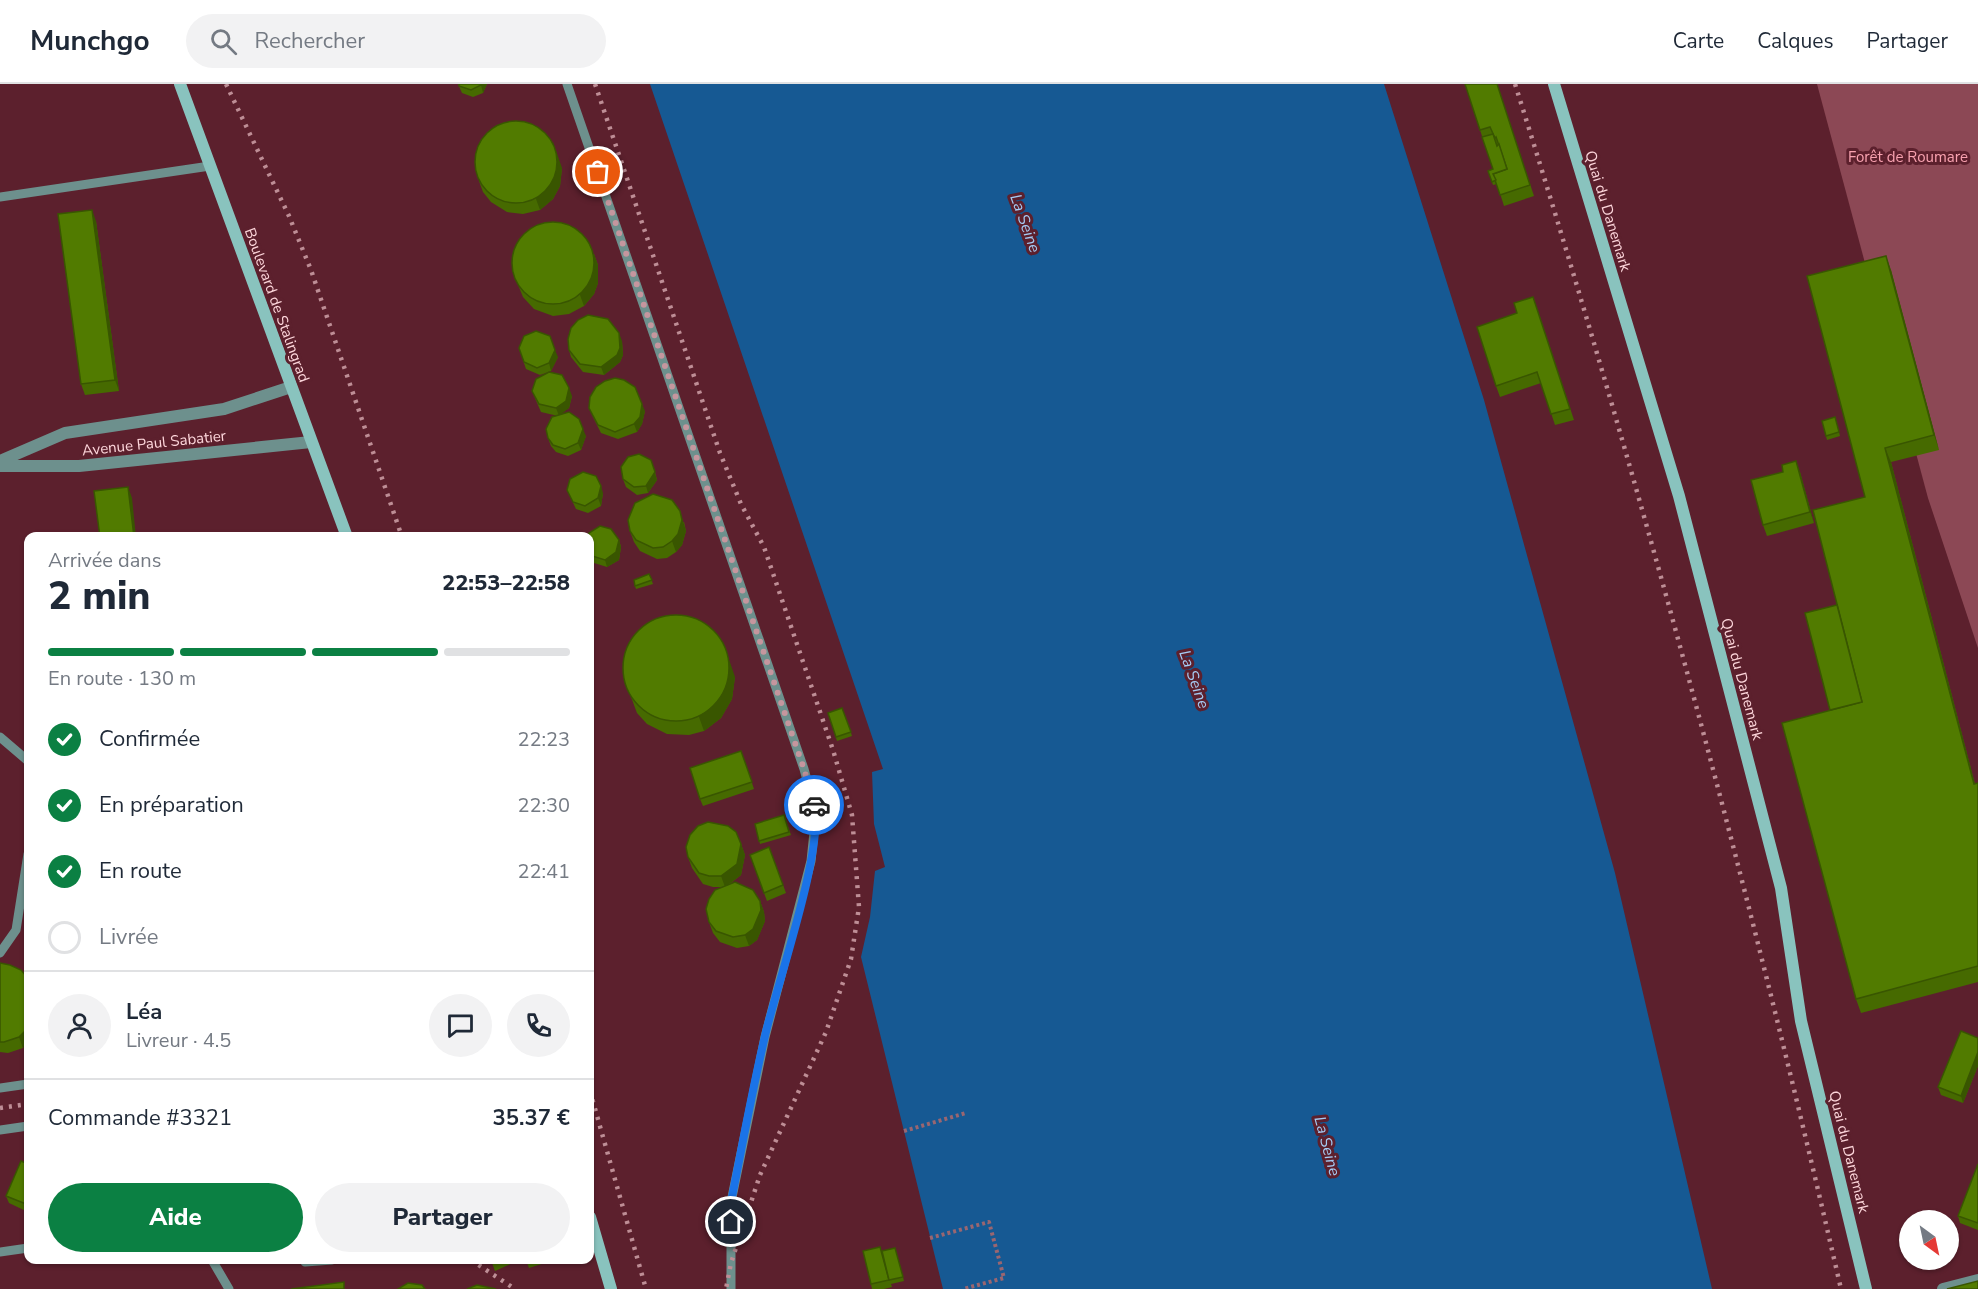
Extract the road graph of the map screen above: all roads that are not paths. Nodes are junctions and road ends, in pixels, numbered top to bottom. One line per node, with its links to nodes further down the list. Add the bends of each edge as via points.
1 (180, 84): 4 (main road, Boulevard de Stalingrad)
2 (567, 84): 25 (lane, via 816,813 811,861 765,1036 731,1202)
3 (1554, 84): 26 (main road, Quai du Danemark, via 1679,496 1781,888 1801,1021)
4 (210, 166): 5 (lane); 6 (main road, Boulevard de Stalingrad)
5 (0, 197)
6 (291, 387): 7 (main road, Boulevard de Stalingrad); 8 (street, Avenue Paul Sabatier, via 224,409 65,433)
7 (312, 442): 8 (street, Avenue Paul Sabatier, via 79,466); 9 (main road, Boulevard de Stalingrad)
8 (0, 464)
9 (345, 532)
10 (0, 737): 11 (lane)
11 (24, 758)
12 (24, 879): 13 (lane, via 16,930)
13 (0, 954)
14 (24, 1085): 15 (lane)
15 (0, 1088)
16 (24, 1127): 17 (lane)
17 (0, 1130)
18 (594, 1231): 24 (main road)
19 (24, 1249): 20 (lane)
20 (0, 1252)
21 (214, 1264): 23 (lane)
22 (1978, 1280): 27 (street)
23 (229, 1289)
24 (611, 1289)
25 (731, 1289)
26 (1866, 1289)
27 (1943, 1289)

